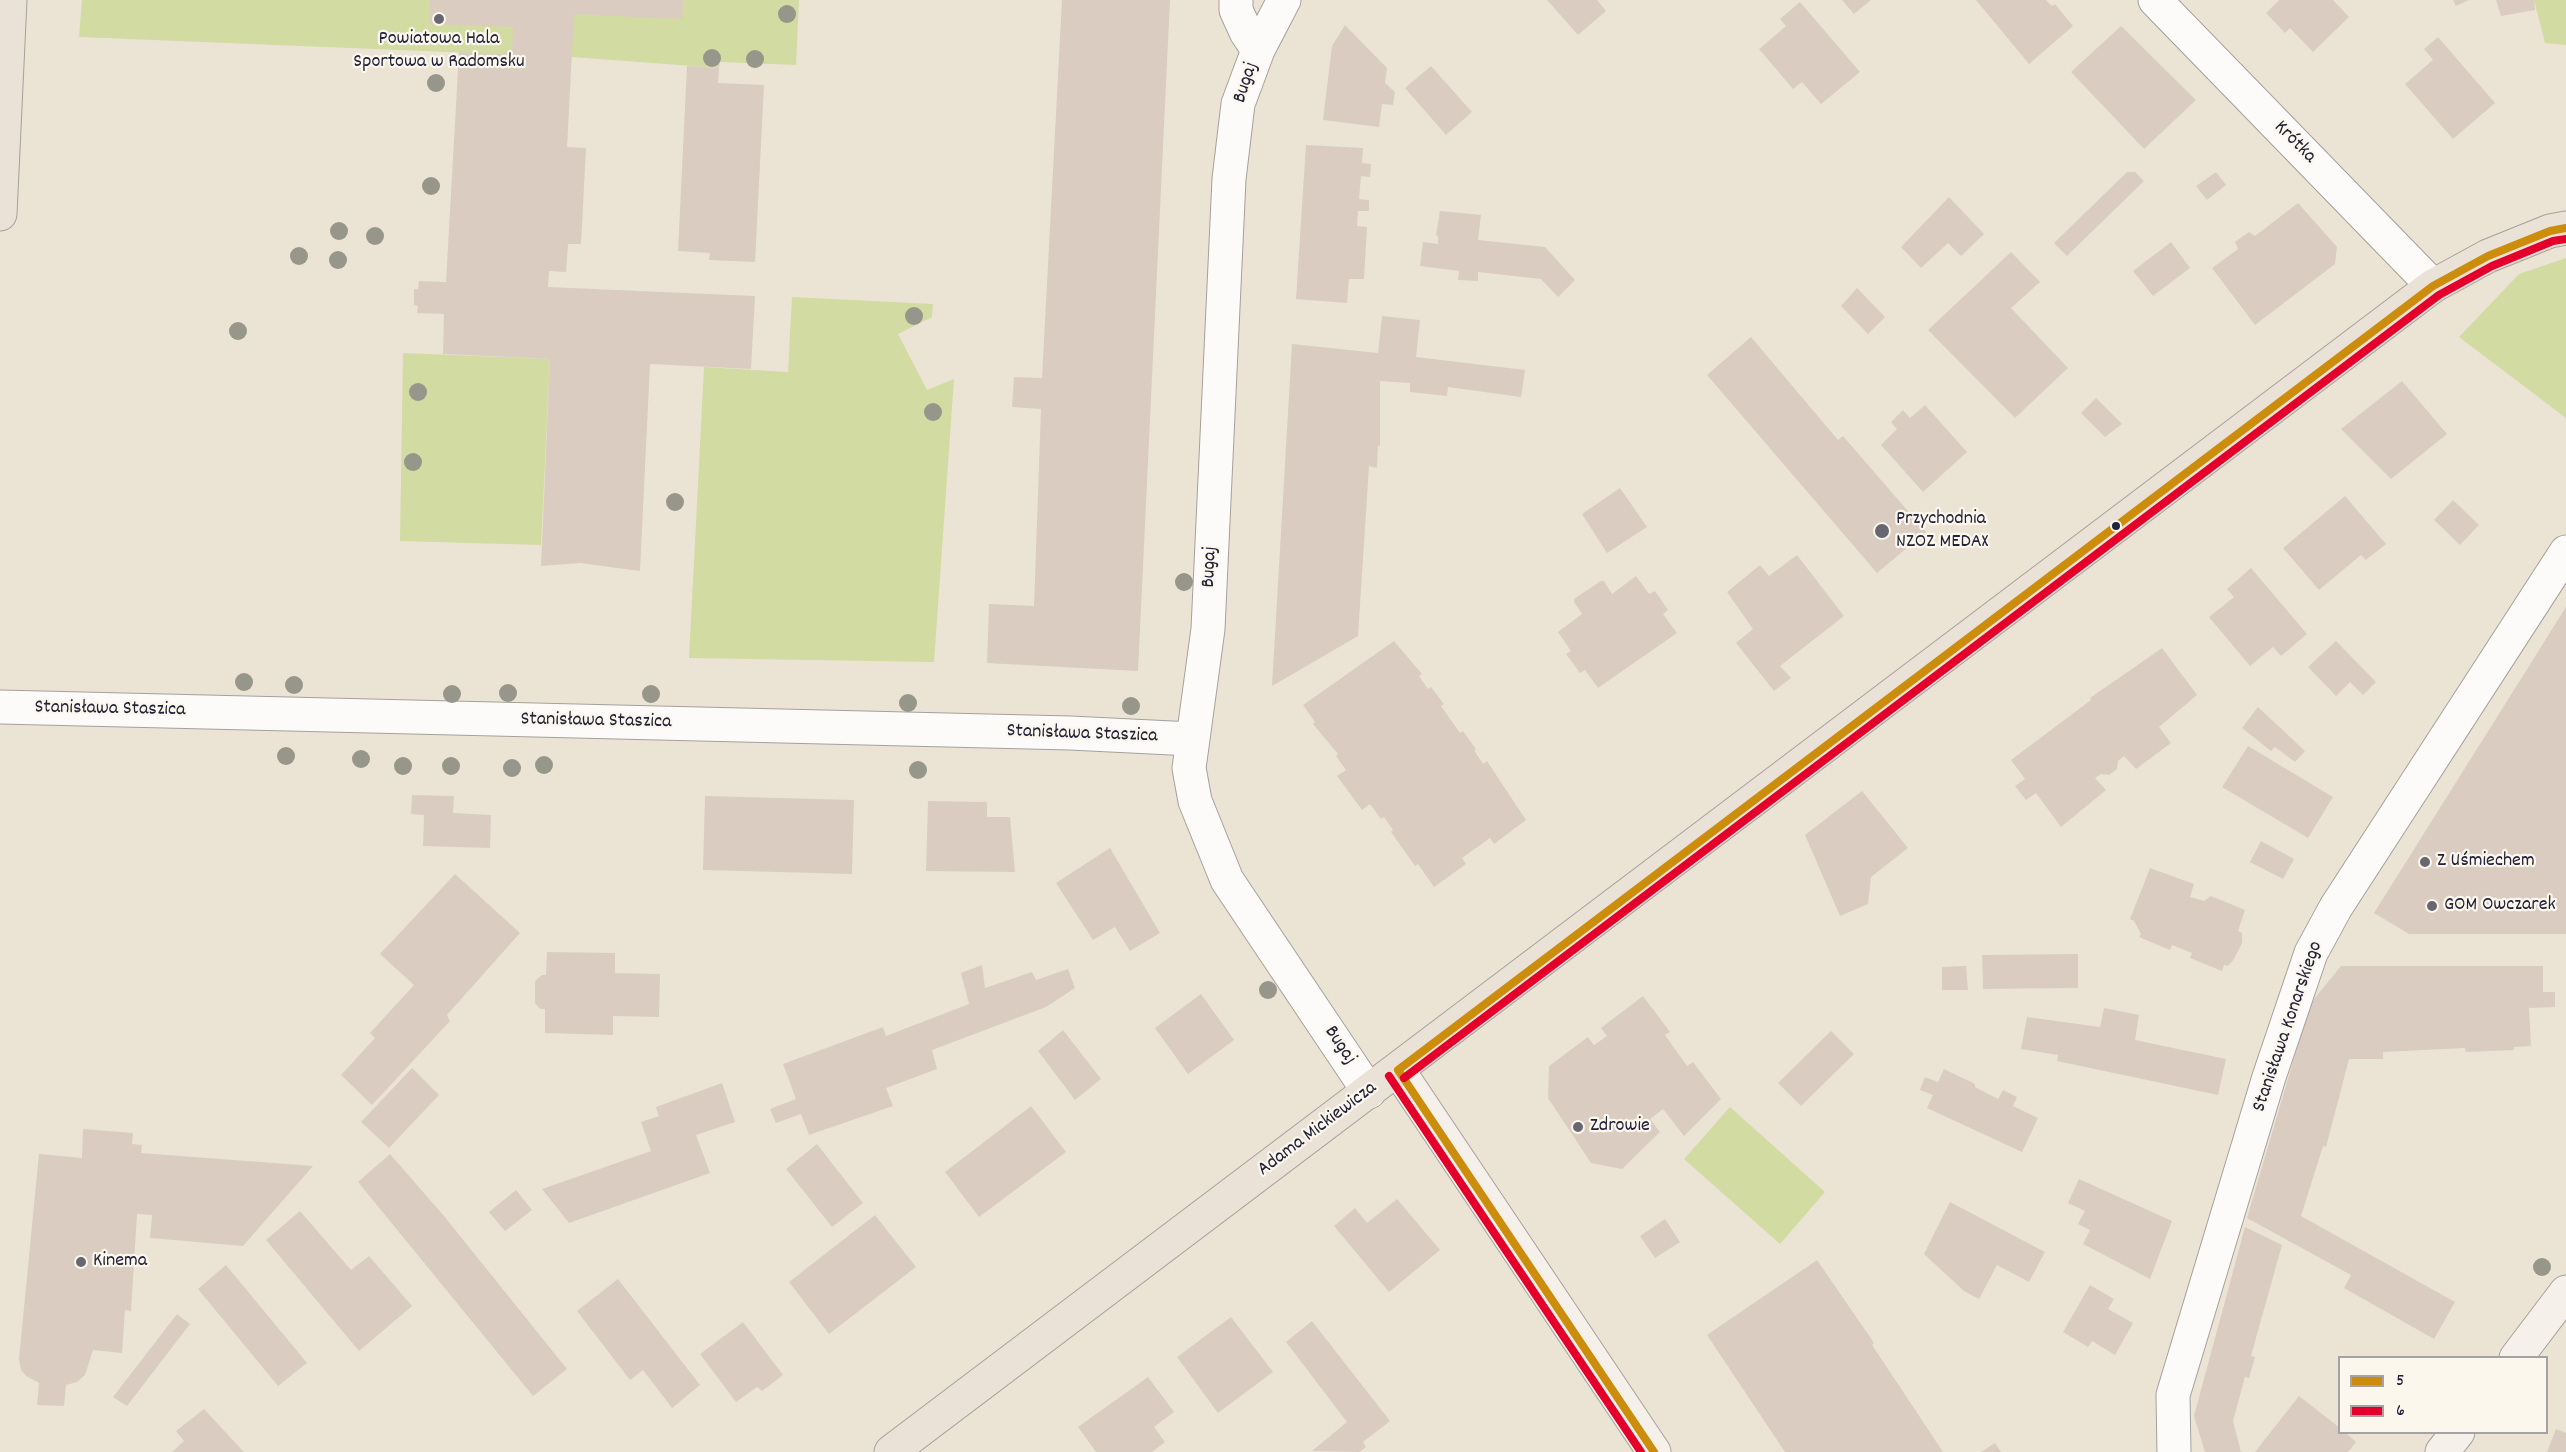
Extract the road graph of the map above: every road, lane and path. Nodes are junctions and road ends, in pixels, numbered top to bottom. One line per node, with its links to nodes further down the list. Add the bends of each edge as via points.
1 (10, 0): 6 (main road)
2 (1236, 0): 5 (street, Bugaj, via 1236,10)
3 (1284, 0): 5 (street)
4 (2155, 0): 8 (street, Krótka)
5 (1258, 50): 11 (street, Bugaj, via 1238,104 1229,179 1208,629)
6 (0, 214)
7 (2566, 228): 8 (main road, Adama Mickiewicza, via 2488,256)
8 (2433, 286): 12 (main road, Adama Mickiewicza)
9 (2566, 552): 19 (street, Stanisława Konarskiego, via 2336,907 2311,953 2173,1395)
10 (0, 707): 11 (street, Stanisława Staszica)
11 (1192, 739): 13 (street, Bugaj, via 1189,768 1195,801 1227,880)
12 (1398, 1070): 13 (main road, Adama Mickiewicza); 18 (street)
13 (1369, 1092): 17 (main road, Adama Mickiewicza)
14 (2566, 1292): 15 (street)
15 (2518, 1356)
16 (2456, 1434): 20 (street)
17 (891, 1452)
18 (1654, 1452)
19 (2174, 1452)
20 (2442, 1452)

